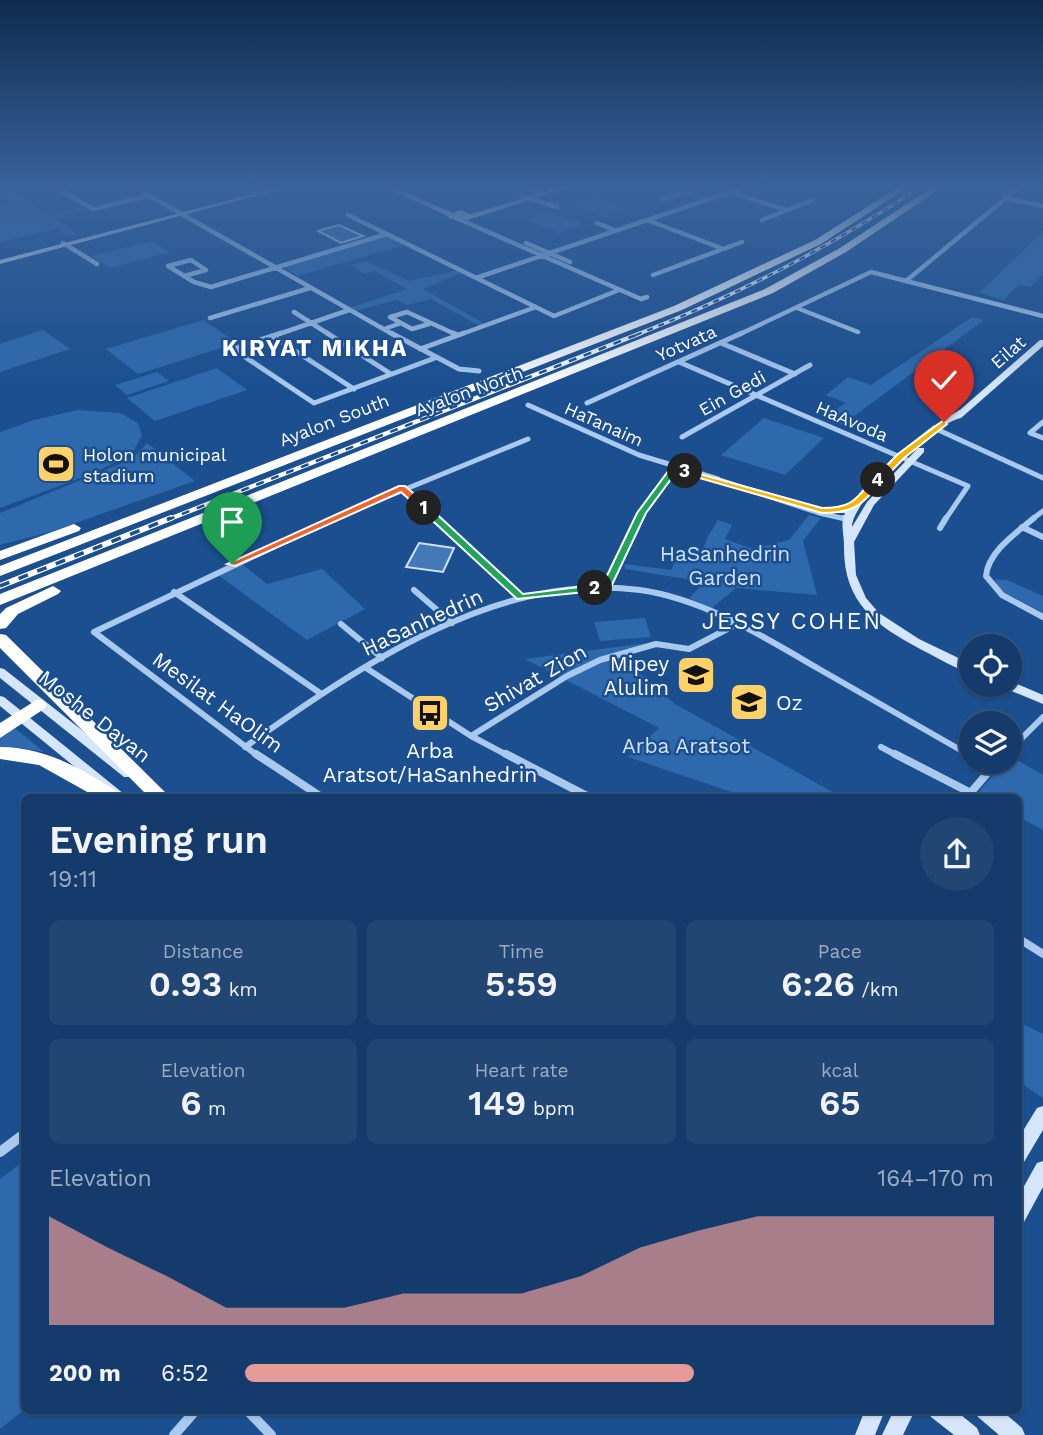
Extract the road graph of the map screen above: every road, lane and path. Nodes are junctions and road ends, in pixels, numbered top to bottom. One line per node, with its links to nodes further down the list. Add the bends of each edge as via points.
1 (20, 255): 12 (street)
2 (83, 255): 13 (street)
3 (253, 255): 14 (street)
4 (319, 255): 14 (street)
5 (429, 255): 17 (street)
6 (541, 255): 17 (street); 20 (street)
7 (555, 255): 20 (street, via 647,297)
8 (703, 255): 15 (street)
9 (793, 255): 47 (highway, Ayalon South, via 678,308)
10 (835, 255): 43 (highway, Ayalon North, via 744,302)
11 (937, 255): 18 (street)
12 (0, 260)
13 (97, 264)
14 (276, 268): 16 (street, via 211,287); 19 (street)
15 (653, 275)
16 (184, 276): 16 (street, via 195,273 206,270 191,260 168,266)
17 (476, 278): 21 (street)
18 (906, 281): 22 (street, Yotvata, via 871,272); 25 (street, Yotvata)
19 (310, 288): 23 (street); 26 (street)
20 (619, 290): 21 (street, via 554,316)
21 (536, 307): 32 (street)
22 (797, 308): 31 (street); 35 (street, Yotvata)
23 (349, 310): 27 (street); 30 (street)
24 (294, 312): 27 (street)
25 (1043, 316)
26 (210, 318)
27 (311, 323): 33 (street); 41 (street)
28 (401, 323): 29 (street, via 412,329); 29 (street, via 390,317 407,312); 30 (street)
29 (429, 324): 32 (street)
30 (384, 329): 36 (street)
31 (858, 331)
32 (458, 335): 36 (street)
33 (272, 336): 44 (street); 44 (street, via 233,349 314,403)
34 (1043, 342): 50 (street, Eilat)
35 (721, 343): 38 (street, Yotvata); 42 (street, Ein Gedi)
36 (419, 349): 37 (street)
37 (435, 358): 40 (street, via 459,369); 41 (street)
38 (679, 362): 45 (street, HaAvoda); 46 (street, Yotvata)
39 (810, 365): 42 (street, Ein Gedi)
40 (479, 371)
41 (391, 374): 44 (street)
42 (795, 374): 45 (street, Ein Gedi)
43 (536, 387): 69 (highway); 74 (highway, Ayalon North)
44 (354, 389)
45 (756, 396): 51 (street, Ein Gedi); 54 (street, HaAvoda)
46 (587, 403)
47 (428, 405): 67 (highway); 68 (highway, Ayalon South)
48 (528, 405): 55 (street, HaTanaim)
49 (1043, 422): 52 (street, via 1030,433)
50 (939, 430): 54 (street, Eilat); 56 (street)
51 (682, 437)
52 (1043, 438)
53 (528, 439): 57 (street)
54 (906, 458): 61 (street, Eilat); 62 (street, Eilat); 64 (street, HaAvoda, via 968,486)
55 (673, 467): 58 (street, HaTanaim); 70 (street, via 641,513)
56 (1043, 478)
57 (402, 488): 72 (street); 73 (street)
58 (791, 503): 59 (street, HaTanaim); 61 (street, HaTanaim)
59 (822, 510): 61 (street)
60 (1043, 511): 63 (street)
61 (850, 514): 62 (street, HaTanaim); 66 (street)
62 (861, 520): 66 (street)
63 (1022, 527): 65 (street); 76 (street, via 995,555 986,576 993,589)
64 (940, 528)
65 (1043, 537)
66 (849, 542): 83 (street, via 849,577 867,607 908,638)
67 (4, 553)
68 (0, 571)
69 (81, 577): 75 (highway); 78 (highway, via 24,604)
70 (607, 587): 73 (street, HaSanhedrin); 80 (street, HaSanhedrin, via 669,597)
71 (414, 590): 77 (street)
72 (174, 592): 87 (street); 96 (street, Mesilat HaOlim, via 94,632)
73 (520, 597): 77 (street, HaSanhedrin)
74 (0, 600)
75 (0, 611)
76 (1043, 617)
77 (452, 623): 82 (street, HaSanhedrin)
78 (0, 624)
79 (341, 624): 82 (street)
80 (737, 624): 94 (street, Shivat Zion, via 689,649 656,645 600,660); 98 (street, HaSanhedrin)
81 (0, 639): 104 (highway)
82 (382, 658): 84 (street, HaSanhedrin)
83 (959, 663)
84 (366, 668): 87 (street, HaSanhedrin); 94 (street)
85 (0, 672): 90 (street, Moshe Dayan)
86 (1022, 691): 89 (street)
87 (320, 693): 96 (street, HaSanhedrin)
88 (0, 700): 92 (street)
89 (1043, 701)
90 (38, 705): 92 (highway); 103 (street, Moshe Dayan)
91 (1043, 717): 95 (street)
92 (21, 718): 93 (highway); 102 (street)
93 (0, 732)
94 (471, 736): 106 (street)
95 (1022, 738)
96 (245, 747): 105 (street, Mesilat HaOlim)
97 (881, 747): 107 (street)
98 (959, 749)
99 (0, 753): 101 (highway, via 27,753 49,760)
100 (987, 774): 108 (street)
101 (106, 794)
102 (117, 794)
103 (156, 794)
104 (157, 794)
105 (317, 794)
106 (582, 794)
107 (967, 794)
108 (970, 794)
109 (1022, 941): 110 (street)
110 (1043, 954)
111 (1043, 1114): 113 (street)
112 (21, 1136): 114 (street)
113 (1022, 1149)
114 (0, 1152)
115 (1043, 1169): 116 (street)
116 (1022, 1208)
117 (192, 1414): 122 (street)
118 (251, 1414): 123 (street)
119 (903, 1414): 124 (street)
120 (943, 1414): 125 (street)
121 (990, 1414): 126 (street)
122 (174, 1435)
123 (271, 1435)
124 (892, 1435)
125 (970, 1435)
126 (1015, 1435)

